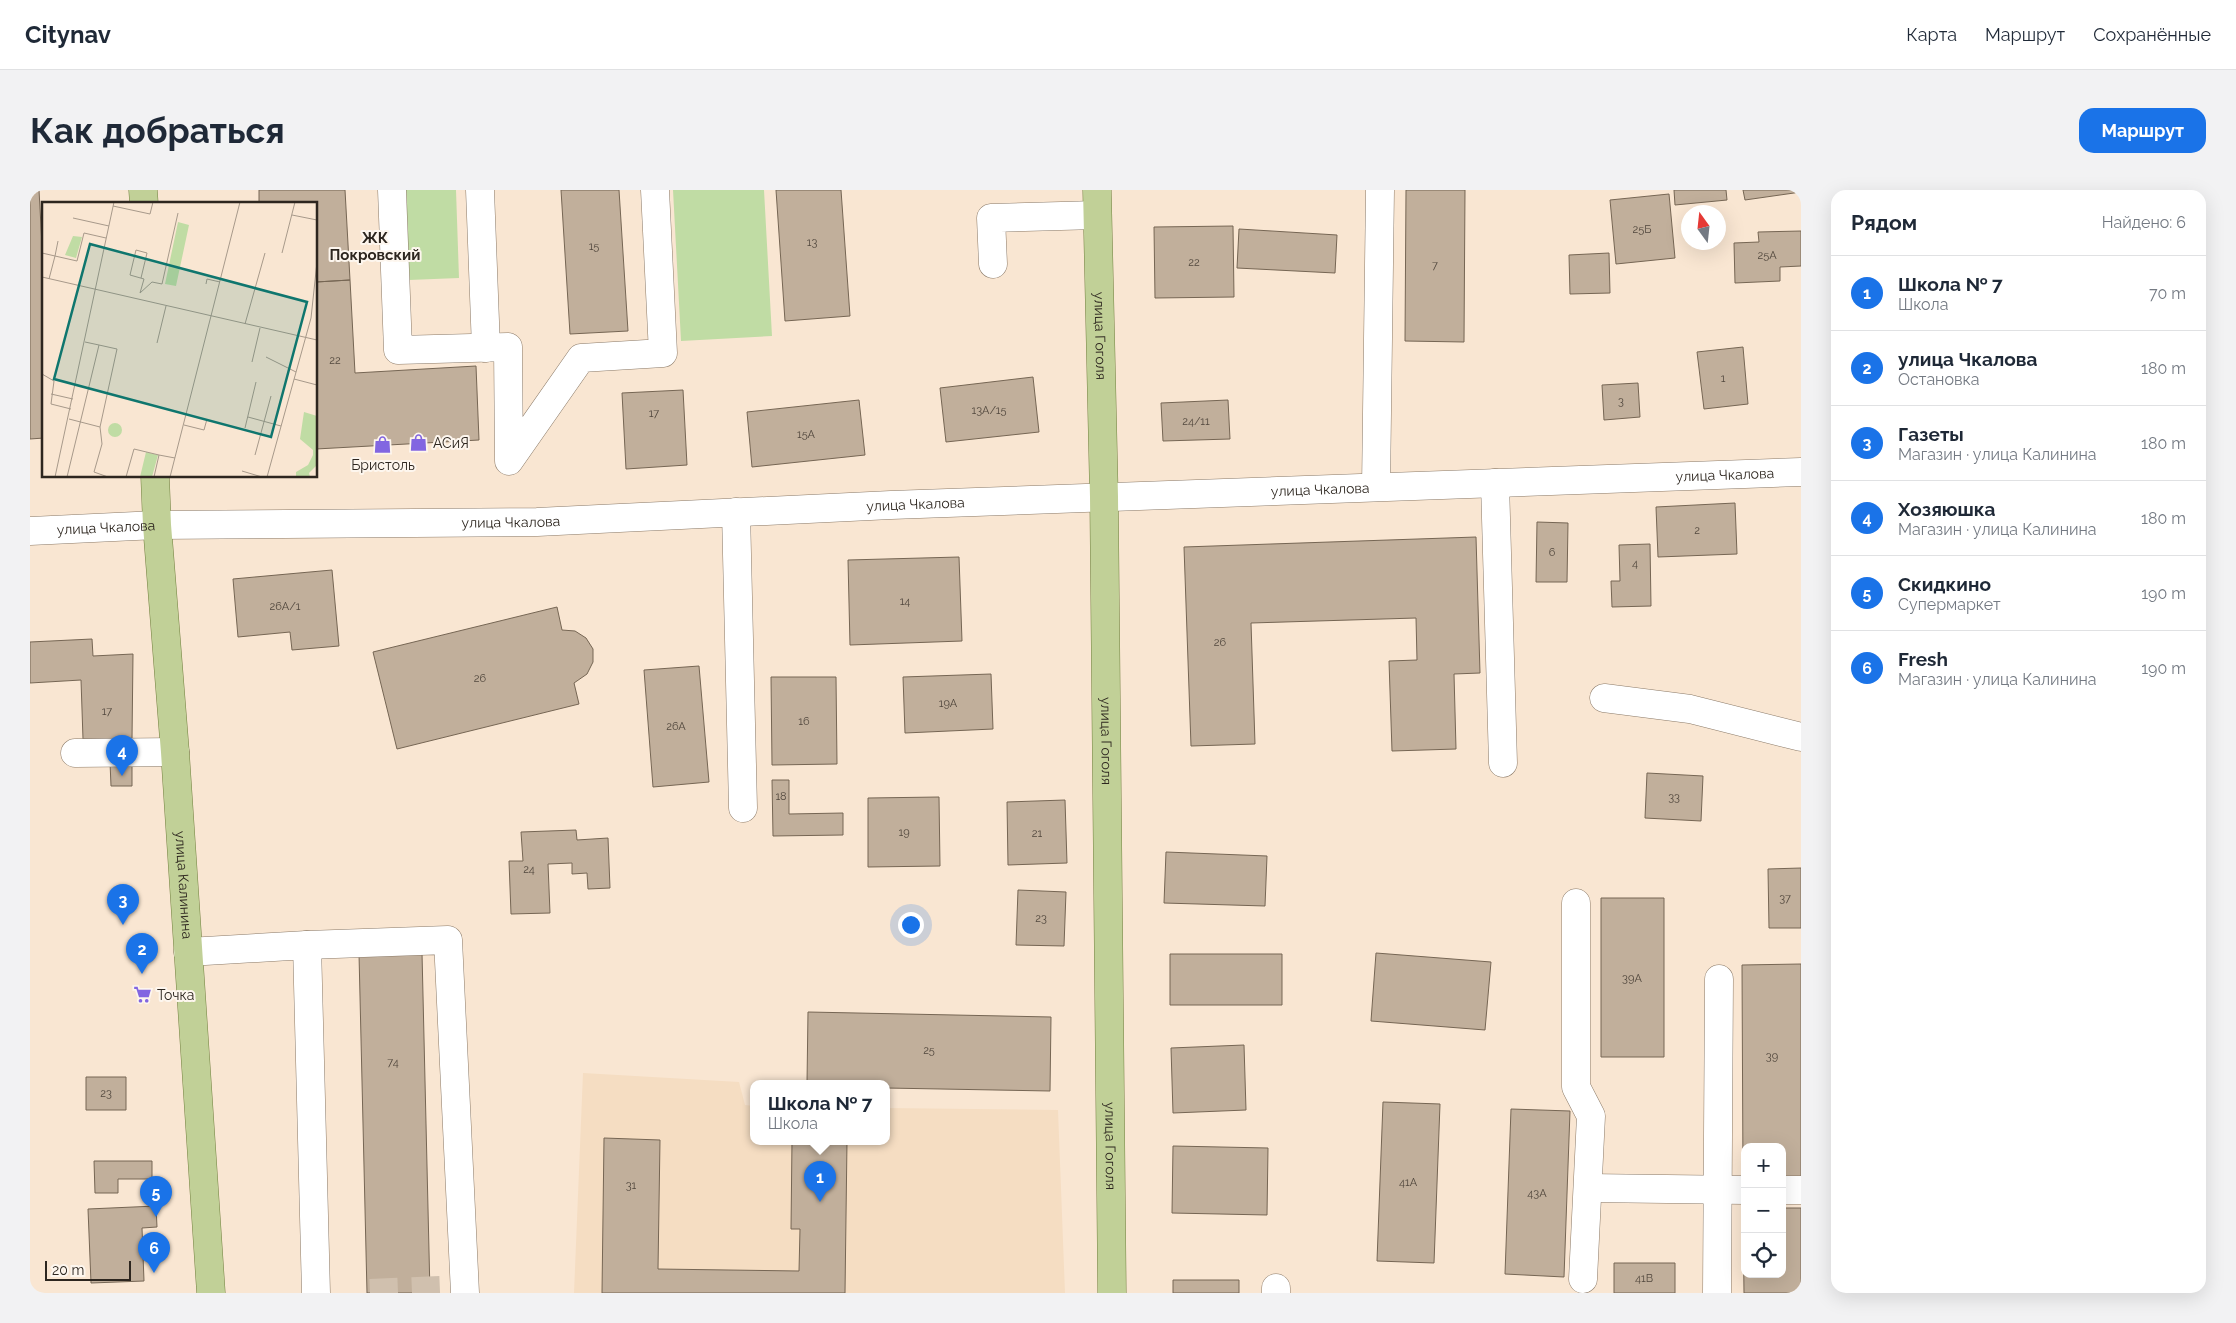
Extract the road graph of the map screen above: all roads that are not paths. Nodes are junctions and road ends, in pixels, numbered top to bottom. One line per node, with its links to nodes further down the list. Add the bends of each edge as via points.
1 (392, 190): 7 (street, via 398,350)
2 (480, 190): 7 (street)
3 (655, 190): 7 (street, via 663,353 581,358 509,460 508,347)
4 (1380, 190): 11 (street)
5 (1097, 202): 6 (street, via 991,218); 12 (main road, улица Гоголя)
6 (993, 264)
7 (486, 348)
8 (1801, 472): 10 (street, улица Чкалова)
9 (155, 478): 14 (main road, улица Калинина)
10 (1495, 483): 11 (street, улица Чкалова); 20 (street)
11 (1376, 487): 12 (street, улица Чкалова)
12 (1104, 497): 13 (street, улица Чкалова); 35 (main road, улица Гоголя)
13 (736, 512): 14 (street, улица Чкалова, via 537,522); 21 (street)
14 (157, 525): 15 (street, улица Чкалова); 18 (main road, улица Калинина)
15 (30, 532)
16 (1604, 698): 17 (street, via 1690,709)
17 (1801, 737)
18 (175, 752): 19 (street); 24 (main road, улица Калинина)
19 (75, 753)
20 (1503, 763)
21 (743, 808)
22 (1576, 903): 26 (street, via 1576,1087 1592,1116)
23 (307, 946): 24 (street); 33 (street); 34 (street, via 448,940)
24 (188, 952): 32 (main road, улица Калинина)
25 (1719, 979): 27 (street)
26 (1588, 1188): 27 (street); 31 (street)
27 (1717, 1190): 28 (street); 36 (street)
28 (1741, 1190)
29 (1786, 1190): 30 (street)
30 (1801, 1190)
31 (1583, 1280)
32 (211, 1293)
33 (316, 1293)
34 (465, 1293)
35 (1112, 1293)
36 (1717, 1293)

